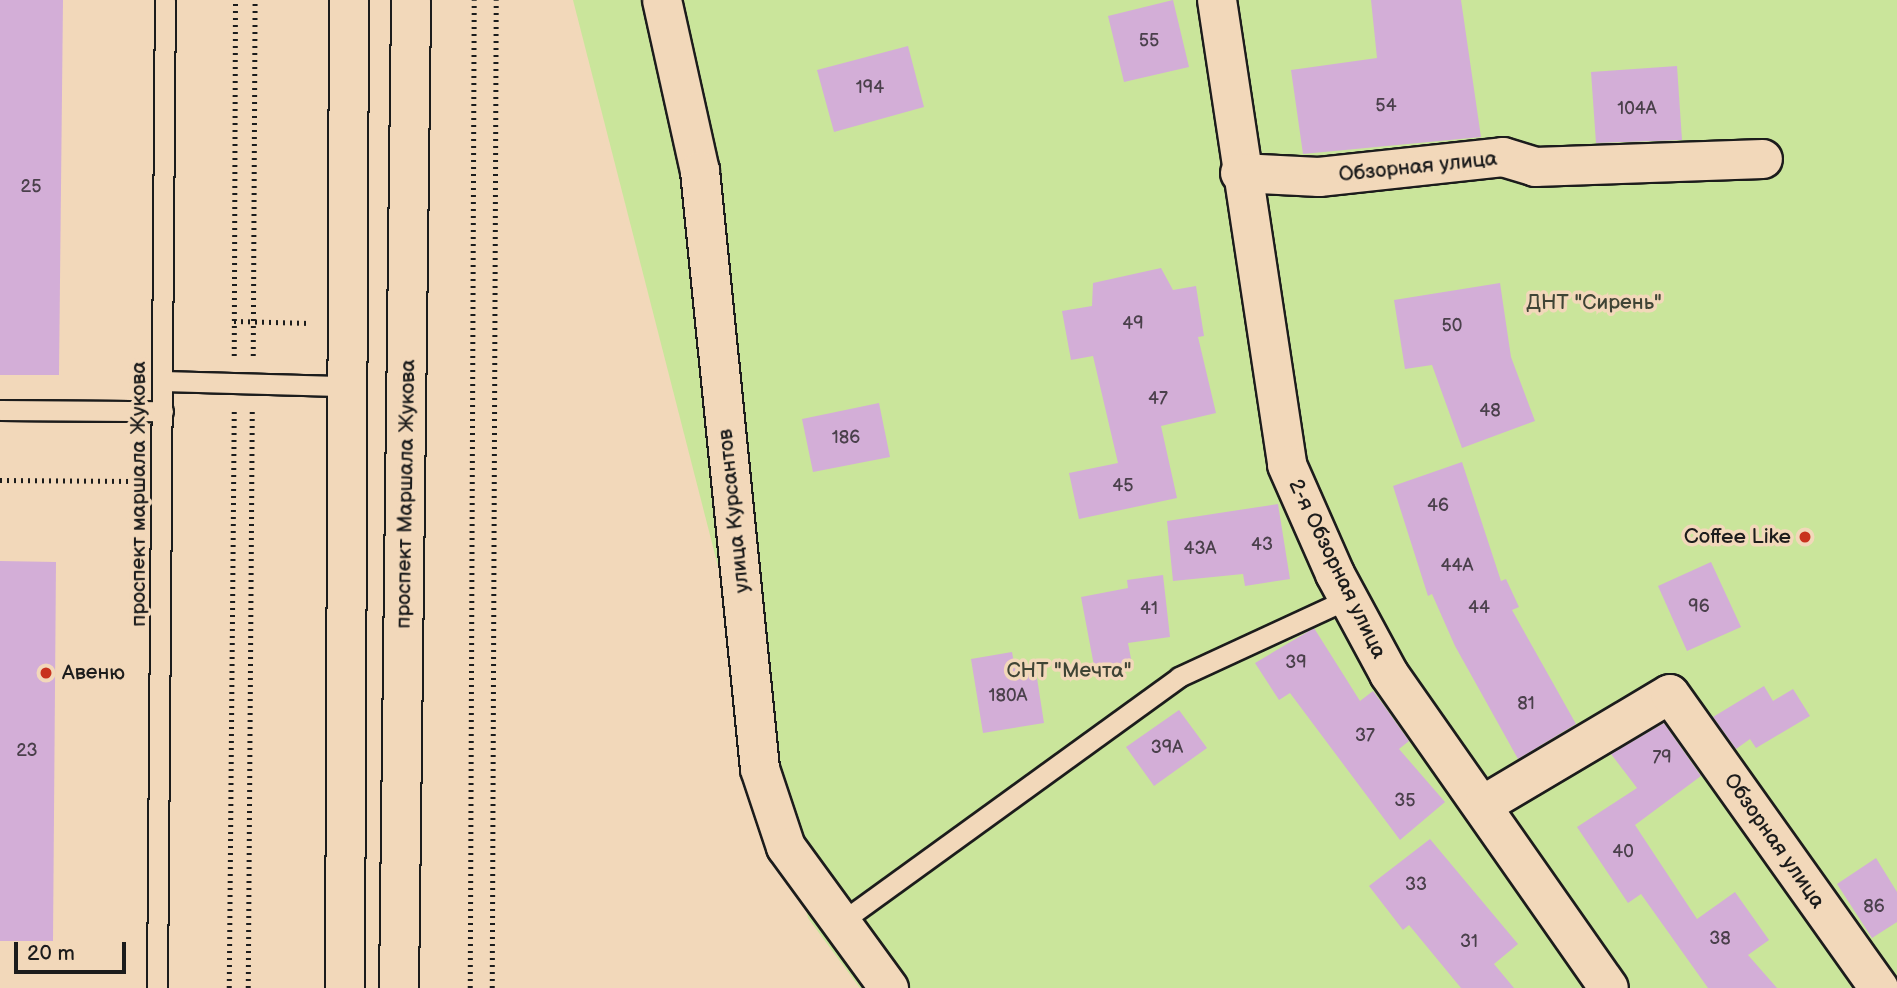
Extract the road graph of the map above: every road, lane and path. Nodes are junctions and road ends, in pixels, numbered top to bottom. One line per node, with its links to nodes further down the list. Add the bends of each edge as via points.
1 (164, 0): 12 (lane, проспект маршала Жукова)
2 (235, 0): 13 (path)
3 (255, 0): 13 (path)
4 (349, 0): 14 (street)
5 (411, 0): 26 (street, проспект Маршала Жукова)
6 (474, 0): 27 (path)
7 (496, 0): 28 (path)
8 (662, 0): 21 (street, улица Курсантов, via 700,172 760,769 786,847)
9 (1217, 0): 11 (street, 2-я Обзорная улица)
10 (1763, 159): 11 (street, Обзорная улица, via 1535,167 1503,156 1319,177)
11 (1240, 173): 19 (street, 2-я Обзорная улица, via 1287,465)
12 (163, 381): 13 (lane); 16 (lane, проспект маршала Жукова)
13 (243, 383): 14 (lane); 23 (path); 24 (path)
14 (347, 386): 25 (street)
15 (0, 410): 16 (lane)
16 (163, 411): 18 (lane, проспект маршала Жукова)
17 (0, 480): 18 (path)
18 (162, 482): 22 (lane, проспект маршала Жукова)
19 (1348, 599): 20 (street, 2-я Обзорная улица, via 1389,674); 21 (lane, via 1179,677)
20 (1483, 805): 30 (street, 2-я Обзорная улица); 31 (street, Обзорная улица, via 1670,694)
21 (841, 922): 29 (street, улица Курсантов)
22 (157, 988)
23 (229, 988)
24 (248, 988)
25 (345, 988)
26 (399, 988)
27 (470, 988)
28 (492, 988)
29 (889, 988)
30 (1609, 988)
31 (1879, 988)

